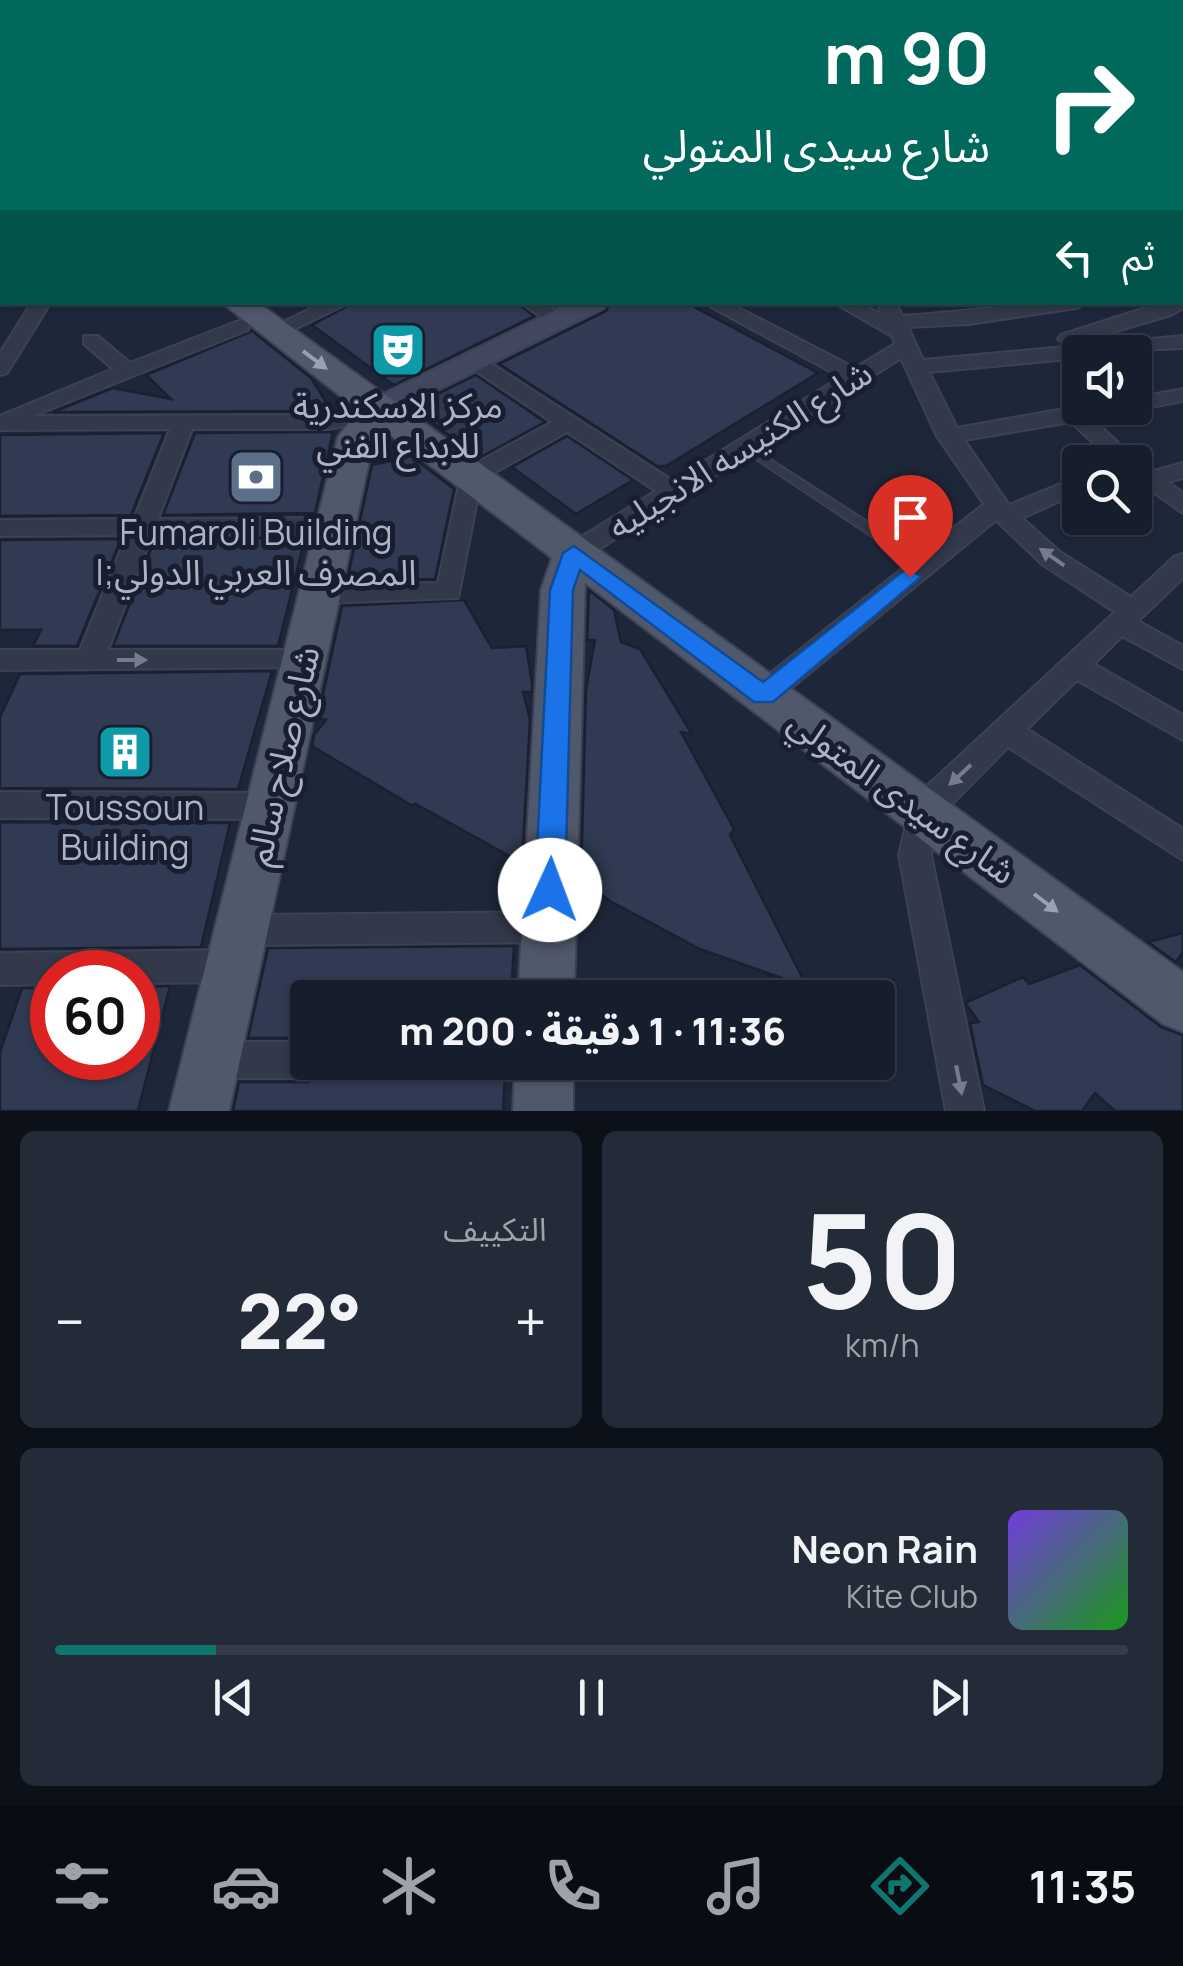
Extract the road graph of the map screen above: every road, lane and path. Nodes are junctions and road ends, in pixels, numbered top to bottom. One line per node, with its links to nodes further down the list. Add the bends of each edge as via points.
1 (44, 305): 16 (street)
2 (327, 305): 10 (street)
3 (534, 305): 11 (street)
4 (588, 305): 11 (street)
5 (717, 305): 24 (street)
6 (847, 305): 13 (street)
7 (1062, 305): 9 (street)
8 (1178, 307): 15 (street)
9 (1038, 310): 13 (street); 14 (street)
10 (251, 320): 23 (street); 27 (main road, شارع سيدى المتولي, one-way to 27)
11 (558, 320): 21 (street)
12 (0, 326): 16 (street)
13 (900, 334): 20 (street); 24 (street, شارع الكنيسه الانجيليه); 33 (street)
14 (1064, 335)
15 (1102, 335)
16 (20, 337): 22 (street)
17 (91, 340): 23 (street)
18 (1183, 342): 19 (street)
19 (1152, 343)
20 (1062, 344)
21 (474, 361): 27 (street); 31 (street)
22 (0, 369)
23 (128, 370): 29 (street)
24 (856, 377): 35 (street, شارع الكنيسه الانجيليه)
25 (1183, 395): 26 (street)
26 (1152, 401)
27 (374, 412): 30 (street, via 328,422); 38 (main road, شارع سيدى المتولي); 45 (main road, شارع صلاح سالم, via 356,437)
28 (1062, 416): 33 (street)
29 (0, 422): 30 (street)
30 (184, 422): 44 (street)
31 (568, 422): 38 (street); 41 (street)
32 (1087, 425): 34 (street)
33 (948, 436): 43 (street)
34 (1109, 445)
35 (744, 446): 41 (street, شارع الكنيسه الانجيليه); 47 (lane)
36 (1183, 470): 37 (street)
37 (1152, 473)
38 (470, 476): 48 (main road, شارع سيدى المتولي); 50 (street, via 449,592)
39 (1152, 482): 42 (street)
40 (1062, 489): 43 (street)
41 (672, 492): 48 (street, شارع الكنيسه الانجيليه)
42 (1183, 505)
43 (1002, 511): 51 (street, one-way to 43); 57 (street)
44 (144, 525): 45 (street); 46 (street); 54 (street)
45 (336, 526): 50 (main road, شارع صلاح سالم)
46 (0, 528)
47 (885, 539)
48 (574, 553): 57 (main road, شارع سيدى المتولي); 64 (main road, via 562,590)
49 (1183, 563): 51 (street)
50 (320, 594): 55 (main road, شارع صلاح سالم)
51 (1126, 617): 52 (street); 56 (street)
52 (1183, 659)
53 (0, 660): 54 (street)
54 (90, 660): 55 (street, one-way to 55)
55 (305, 660): 61 (main road, شارع صلاح سالم)
56 (1076, 666): 58 (street); 59 (street)
57 (764, 696): 62 (main road, شارع سيدى المتولي)
58 (1007, 730): 62 (street, one-way to 62); 63 (street)
59 (1183, 730)
60 (0, 804): 61 (street)
61 (272, 806): 65 (main road, شارع صلاح سالم)
62 (924, 813): 68 (main road, شارع سيدى المتولي, one-way to 68); 74 (street, one-way to 74, via 914,855)
63 (1180, 840)
64 (548, 927): 65 (street); 67 (main road)
65 (238, 948): 66 (street); 69 (main road, شارع صلاح سالم)
66 (0, 969)
67 (547, 980)
68 (1183, 1005)
69 (210, 1060): 70 (street); 72 (main road, شارع صلاح سالم)
70 (290, 1060)
71 (544, 1080): 73 (main road)
72 (199, 1111)
73 (543, 1111)
74 (965, 1111)

